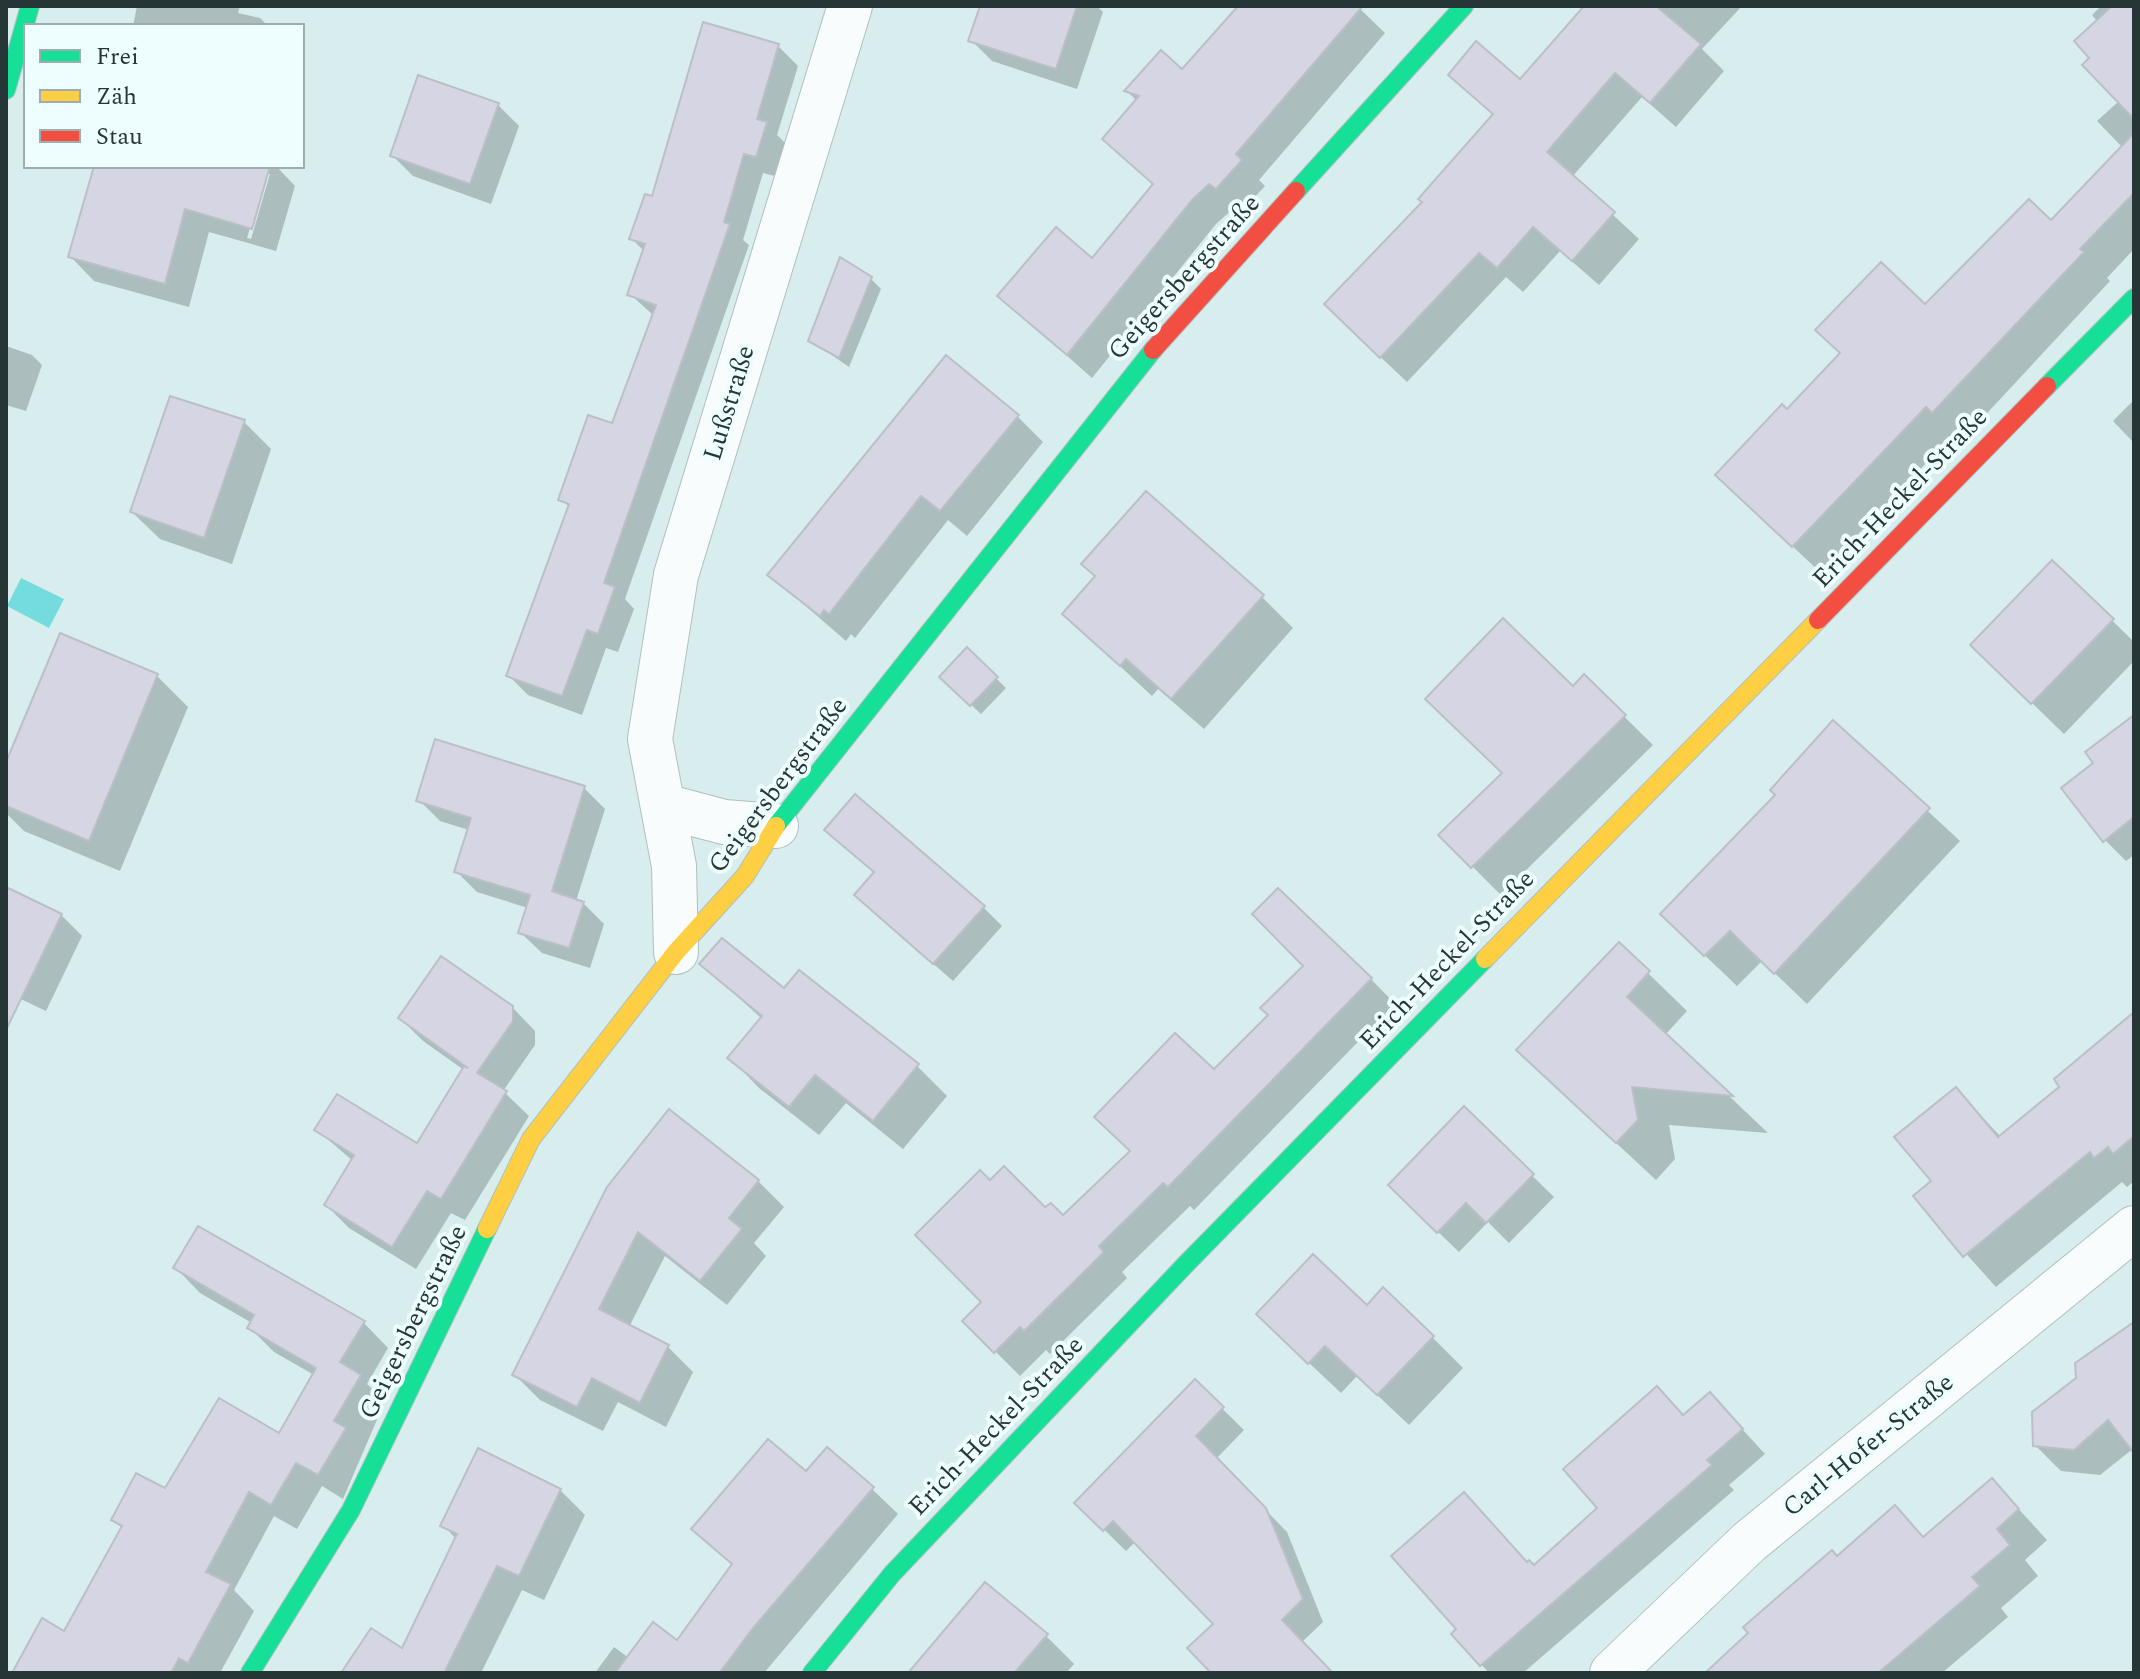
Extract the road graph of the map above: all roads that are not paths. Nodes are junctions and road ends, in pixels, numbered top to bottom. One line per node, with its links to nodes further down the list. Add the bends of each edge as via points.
1 (850, 6): 6 (street, Lußstraße, via 676,575 650,739)
2 (1464, 6): 7 (street, Geigersbergstraße, via 1128,377)
3 (24, 26): 4 (street)
4 (7, 83)
5 (2134, 298): 11 (street, Erich-Heckel-Straße, via 1186,1264 892,1574)
6 (664, 806): 7 (street, via 724,822); 8 (street, Lußstraße, via 674,866)
7 (776, 826): 8 (street, Geigersbergstraße, via 745,876)
8 (676, 952): 10 (street, Geigersbergstraße, via 531,1139 351,1510)
9 (2134, 1228): 12 (street, Carl-Hofer-Straße, via 1749,1542)
10 (250, 1673)
11 (812, 1673)
12 (1612, 1673)

